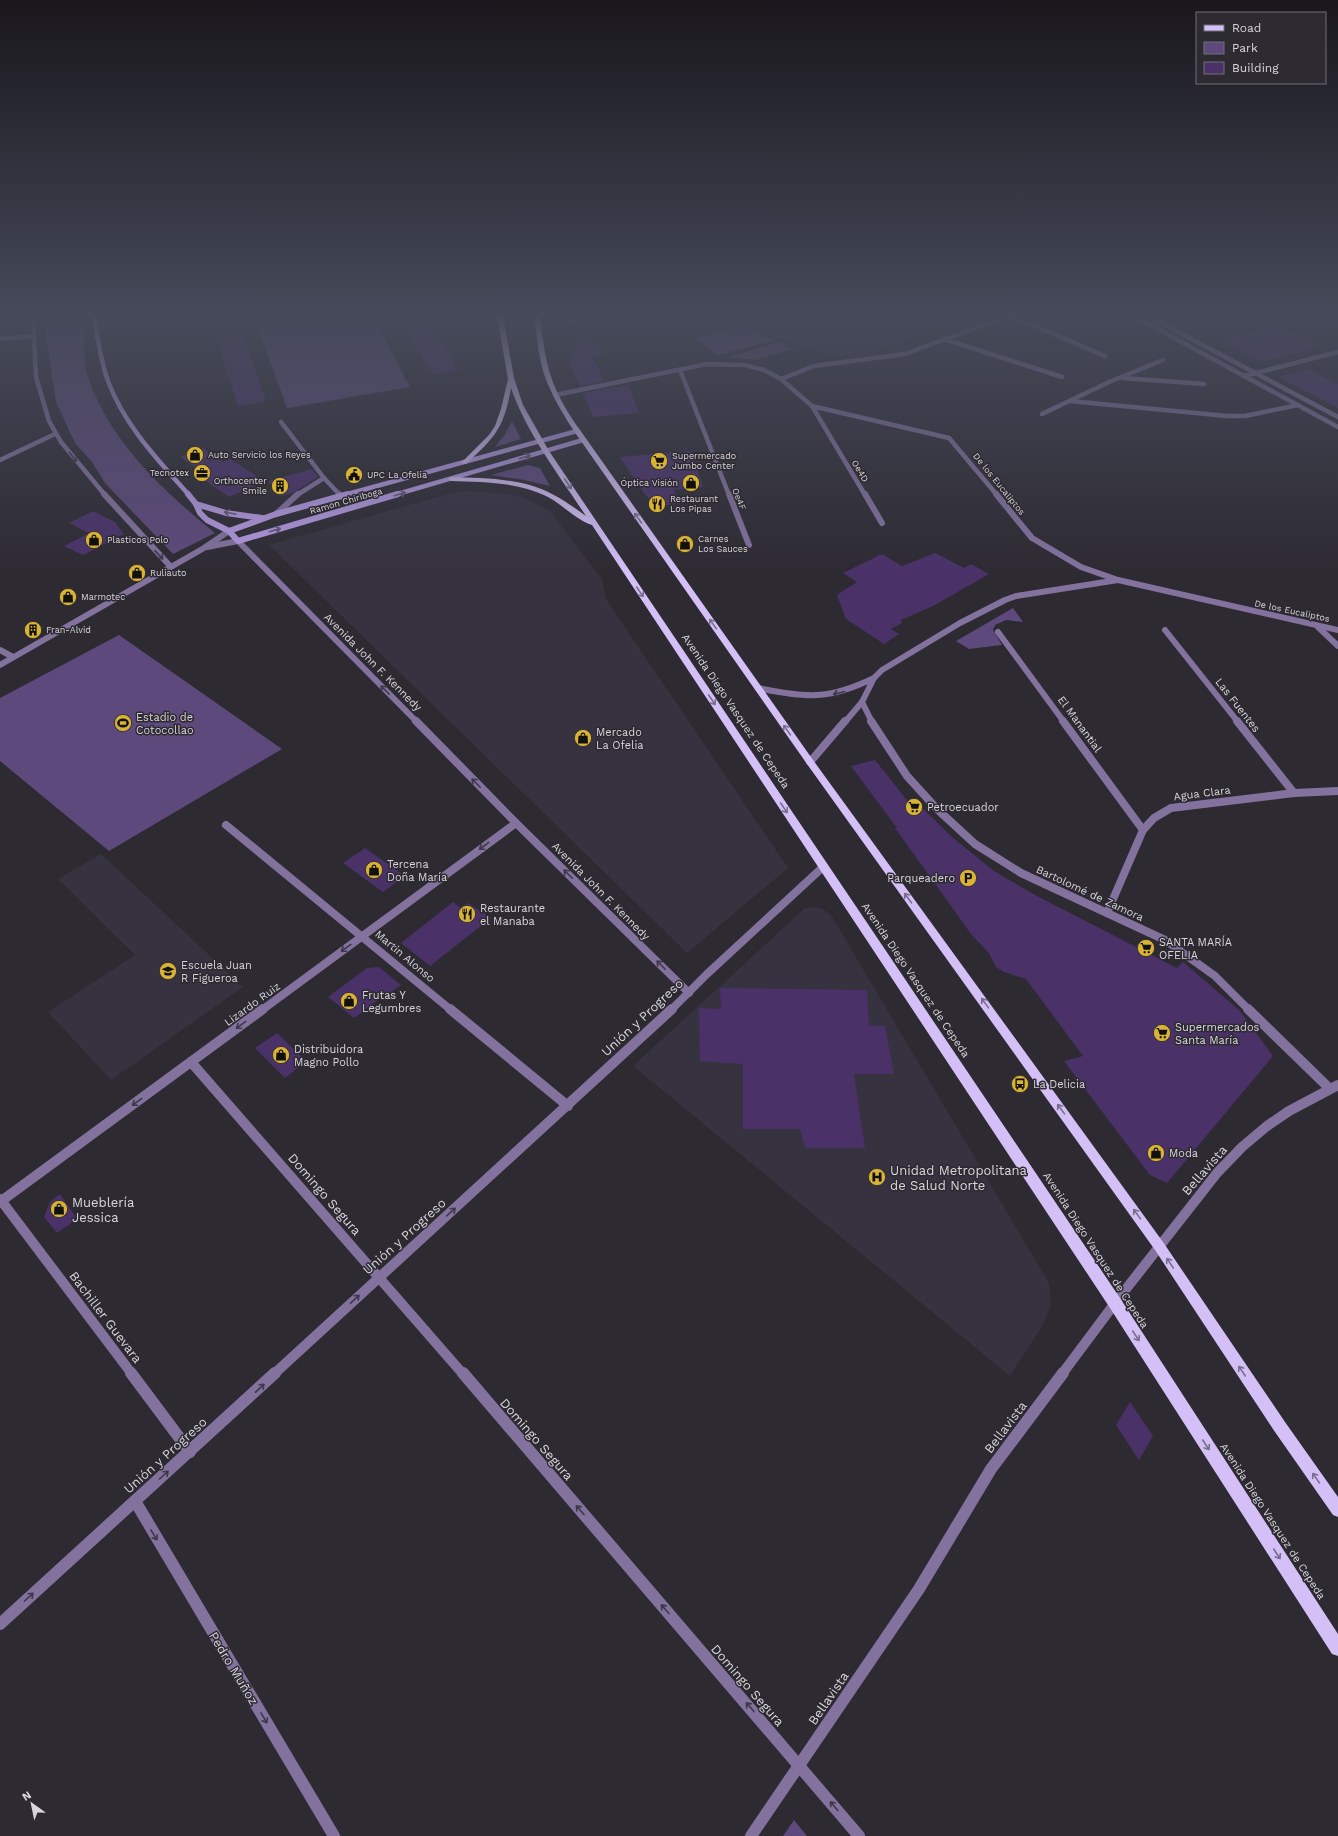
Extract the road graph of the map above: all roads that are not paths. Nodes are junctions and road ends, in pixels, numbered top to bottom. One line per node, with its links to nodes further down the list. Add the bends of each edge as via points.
1 (43, 402): 19 (street)
2 (119, 402): 28 (main road, Avenida John F. Kennedy, via 140,437)
3 (506, 402): 24 (main road, via 498,427)
4 (520, 402): 21 (main road, Avenida Diego Vasquez de Cepeda, via 525,417)
5 (560, 402): 18 (main road)
6 (692, 402): 35 (street, Oe4F)
7 (807, 402): 13 (street, De los Eucaliptos)
8 (1069, 402): 14 (street)
9 (1076, 402): 12 (street, via 1227,416 1245,416)
10 (1292, 402): 12 (street)
11 (1310, 402): 15 (street)
12 (1298, 405): 17 (street)
13 (812, 406): 31 (street, Oe4D); 38 (street, De los Eucaliptos, via 949,438 1032,538 1081,567)
14 (1042, 414)
15 (1338, 417)
16 (281, 422): 25 (street)
17 (1338, 427)
18 (577, 431): 20 (main road); 21 (main road, Ramon Chiriboga)
19 (56, 434): 23 (street); 37 (street, one-way to 37, via 103,495)
20 (583, 440): 22 (main road, Ramon Chiriboga); 48 (main road, one-way to 20)
21 (540, 441): 22 (main road, Avenida Diego Vasquez de Cepeda); 24 (main road, Ramon Chiriboga)
22 (546, 451): 26 (main road, Ramon Chiriboga, one-way to 22); 32 (main road, Avenida Diego Vasquez de Cepeda, one-way to 32)
23 (0, 460)
24 (464, 463): 27 (main road, Ramon Chiriboga)
25 (324, 478): 27 (street); 29 (street, via 291,499)
26 (451, 479): 32 (main road, via 518,484 544,493); 34 (main road, Ramon Chiriboga, one-way to 26)
27 (342, 497): 29 (main road, Ramon Chiriboga)
28 (196, 504): 30 (main road, one-way to 28, via 226,513); 33 (main road, Avenida John F. Kennedy, via 207,520)
29 (276, 514): 30 (main road, Ramon Chiriboga)
30 (264, 518): 33 (main road, Ramon Chiriboga)
31 (882, 523)
32 (595, 525): 56 (main road, Avenida Diego Vasquez de Cepeda, one-way to 56)
33 (229, 531): 34 (main road, Avenida John F. Kennedy); 36 (street, Ramon Chiriboga)
34 (238, 541): 36 (street, Ramon Chiriboga); 53 (street, Avenida John F. Kennedy, one-way to 34)
35 (749, 545)
36 (204, 548): 37 (street, Ramon Chiriboga)
37 (171, 567): 45 (street, Ramon Chiriboga)
38 (1118, 580): 39 (street, De los Eucaliptos); 47 (street, via 1027,594 1005,600 889,665)
39 (1318, 627): 41 (street, De los Eucaliptos); 43 (street)
40 (1166, 630): 52 (street, Las Fuentes)
41 (1338, 630)
42 (998, 632): 55 (street, El Manantial)
43 (1338, 646)
44 (0, 650): 45 (street)
45 (13, 657): 46 (street, Ramon Chiriboga)
46 (0, 665)
47 (874, 678): 48 (street, one-way to 48, via 848,690 814,696); 49 (street)
48 (758, 688): 50 (main road, one-way to 48)
49 (862, 702): 50 (street); 57 (street, Bartolomé de Zamora, via 872,723 907,776 937,809 975,844 1021,873)
50 (810, 762): 64 (main road, one-way to 50)
51 (1338, 791): 52 (street, Agua Clara)
52 (1294, 793): 55 (street, Agua Clara, via 1171,808 1154,818)
53 (516, 823): 58 (street, Lizardo Ruiz, one-way to 58); 59 (street, Avenida John F. Kennedy, one-way to 53)
54 (226, 825): 58 (street, Martin Alonso)
55 (1143, 830): 57 (street, Agua Clara)
56 (824, 867): 59 (street, Unión y Progreso); 66 (main road, Avenida Diego Vasquez de Cepeda)
57 (1107, 913): 61 (street, Bartolomé de Zamora, via 1164,940 1215,976)
58 (363, 936): 60 (street, Lizardo Ruiz, one-way to 60); 62 (street, Martin Alonso)
59 (689, 993): 62 (street, Unión y Progreso)
60 (191, 1062): 63 (street, Lizardo Ruiz, one-way to 63); 65 (street, Domingo Segura)
61 (1334, 1087): 64 (street, Bellavista, via 1272,1122 1242,1147 1217,1173)
62 (568, 1106): 65 (street, Unión y Progreso, one-way to 62)
63 (1, 1201): 67 (street, Bachiller Guevara)
64 (1159, 1246): 66 (street, Bellavista); 69 (main road, one-way to 64)
65 (380, 1277): 67 (street, Unión y Progreso, one-way to 65); 72 (street, Domingo Segura, one-way to 65)
66 (1115, 1303): 71 (main road, Avenida Diego Vasquez de Cepeda, one-way to 71); 72 (street, Bellavista, via 991,1469 919,1589)
67 (190, 1452): 68 (street, Unión y Progreso, one-way to 67)
68 (134, 1501): 70 (street, Unión y Progreso, one-way to 68); 73 (street, Pedro Muñoz, one-way to 73)
69 (1338, 1510)
70 (0, 1624)
71 (1338, 1648)
72 (799, 1765): 74 (street, Bellavista); 75 (street, Domingo Segura, one-way to 72)
73 (334, 1836)
74 (751, 1836)
75 (859, 1836)

